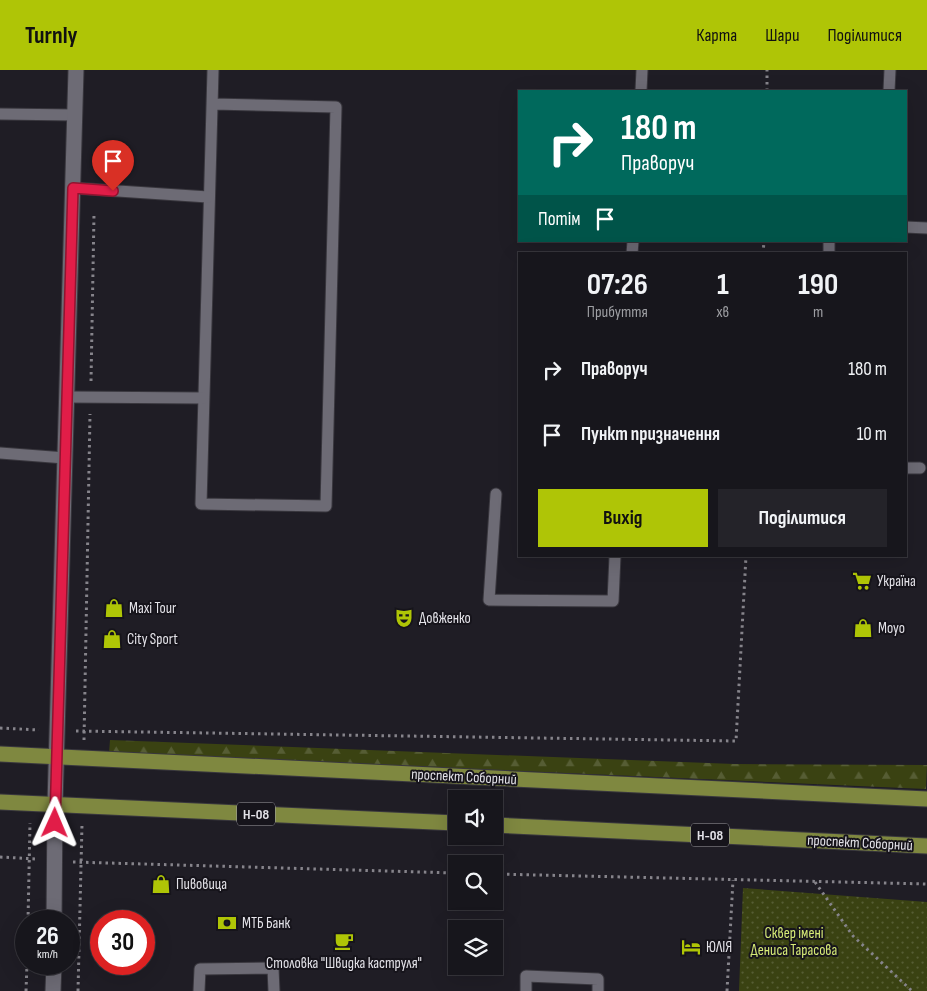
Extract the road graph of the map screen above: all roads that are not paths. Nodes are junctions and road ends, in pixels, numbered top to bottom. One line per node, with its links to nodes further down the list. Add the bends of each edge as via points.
1 (76, 70): 9 (street)
2 (213, 70): 7 (lane)
3 (642, 70): 5 (lane)
4 (890, 70): 6 (lane)
5 (641, 90)
6 (889, 90)
7 (213, 104): 11 (lane); 15 (lane, via 336,107 326,506 201,504)
8 (0, 114): 9 (lane)
9 (75, 115): 10 (street)
10 (73, 188): 11 (lane); 14 (street)
11 (208, 197): 15 (lane)
12 (907, 227): 13 (lane)
13 (927, 228)
14 (67, 397): 15 (lane); 17 (street)
15 (203, 398)
16 (0, 453): 17 (lane)
17 (65, 458): 23 (street)
18 (907, 468): 19 (lane)
19 (920, 468)
20 (496, 494): 21 (lane, via 489,600 613,601)
21 (615, 557)
22 (0, 754): 23 (main road, проспект Соборний)
23 (58, 756): 24 (main road, проспект Соборний); 26 (street)
24 (927, 799)
25 (0, 802): 26 (main road, Н-08)
26 (55, 804): 27 (main road, Н-08); 30 (street)
27 (448, 823)
28 (503, 825): 29 (main road, проспект Соборний / Н-08)
29 (927, 846)
30 (54, 910)
31 (54, 975): 32 (street)
32 (53, 991)
33 (199, 991): 34 (lane, via 200,969 274,968)
34 (274, 991)
35 (526, 991): 36 (lane, via 526,976 598,979)
36 (598, 991)

